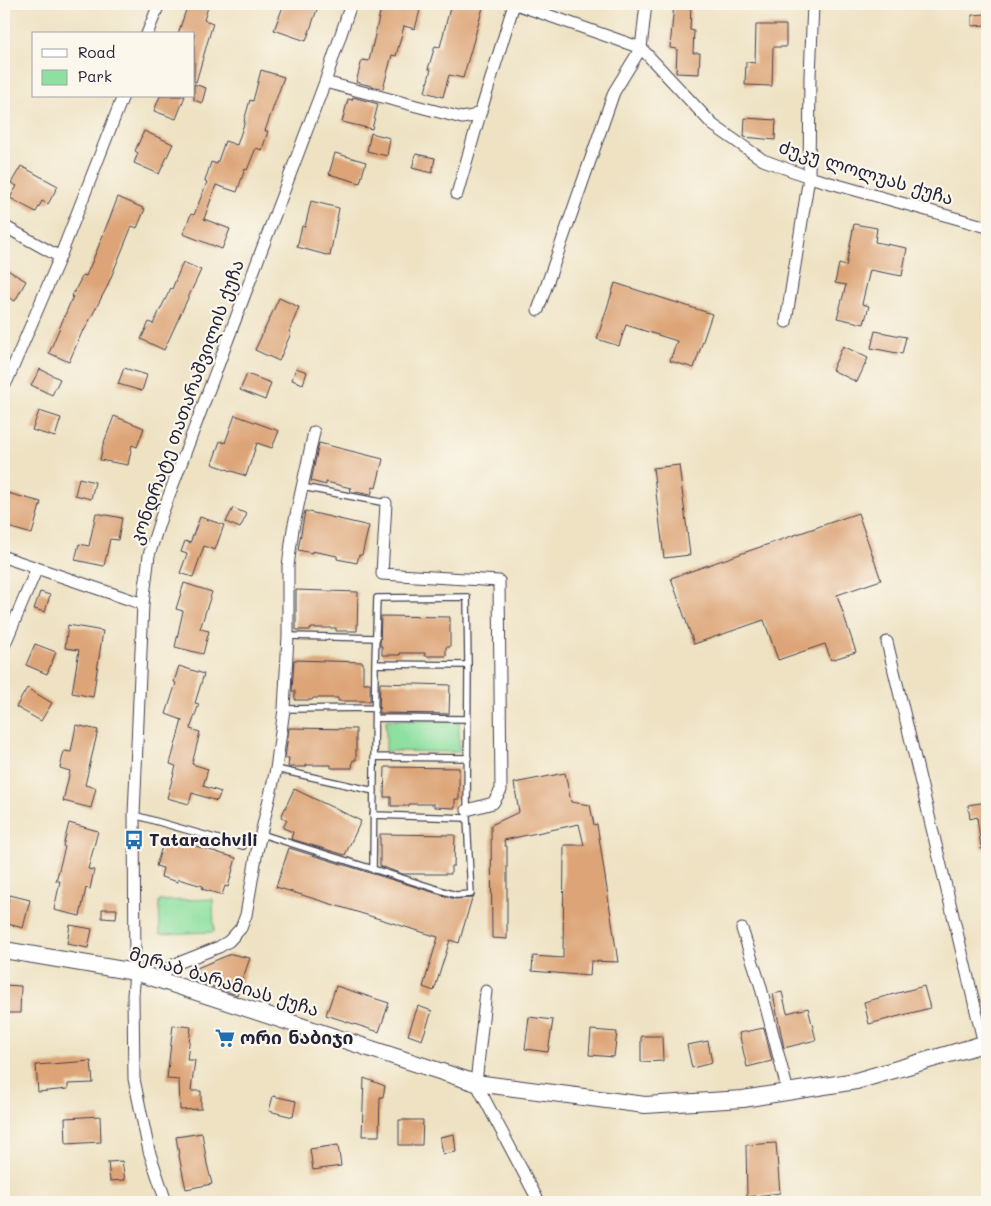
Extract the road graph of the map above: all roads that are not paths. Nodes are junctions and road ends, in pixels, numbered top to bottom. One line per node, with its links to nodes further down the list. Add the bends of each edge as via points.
1 (159, 4): 6 (street)
2 (351, 4): 8 (street, კონდრატე თათარაშვილის ქუჩა)
3 (515, 4): 7 (street, ძუკუ ლოლუას ქუჩა); 10 (street, ძუკუ ლოლუას ქუჩა)
4 (646, 4): 7 (street)
5 (813, 4): 11 (street)
6 (148, 32)
7 (641, 48): 11 (street, ძუკუ ლოლუას ქუჩა, via 713,125 763,160); 16 (street, via 614,92)
8 (325, 82): 10 (street, via 462,118); 24 (street, კონდრატე თათარაშვილის ქუჩა, via 162,514 148,555)
9 (122, 98): 15 (street)
10 (481, 110): 12 (street, ძუკუ ლოლუას ქუჩა)
11 (809, 177): 14 (street, ძუკუ ლოლუას ქუჩა); 17 (street)
12 (457, 194)
13 (4, 226): 15 (street)
14 (987, 227)
15 (60, 256): 18 (street)
16 (538, 310)
17 (786, 322)
18 (5, 380)
19 (314, 432): 20 (street)
20 (302, 487): 21 (lane); 25 (street, via 288,566)
21 (386, 503): 39 (street, via 382,574 499,581 500,790 493,803)
22 (4, 557): 23 (street)
23 (37, 568): 24 (street); 28 (street)
24 (143, 604): 40 (street, კონდრატე თათარაშვილის ქუჩა)
25 (288, 636): 26 (lane); 32 (street)
26 (377, 638): 29 (lane); 30 (lane, via 377,598 467,597)
27 (887, 642): 50 (street)
28 (4, 646)
29 (375, 664): 30 (lane); 31 (lane)
30 (468, 666): 34 (lane)
31 (375, 708): 32 (lane); 33 (lane)
32 (284, 709): 37 (street)
33 (375, 718): 34 (lane); 35 (lane)
34 (468, 719): 36 (lane)
35 (374, 757): 36 (lane); 38 (lane)
36 (468, 758): 39 (lane)
37 (276, 769): 38 (lane); 42 (street)
38 (374, 791): 41 (lane)
39 (467, 814): 41 (lane); 44 (lane, via 471,894 456,896)
40 (134, 815): 43 (lane); 47 (street, კონდრატე თათარაშვილის ქუჩა)
41 (373, 815): 44 (lane)
42 (260, 834): 44 (lane); 48 (street, via 241,928 224,944 173,965)
43 (243, 846)
44 (372, 870)
45 (742, 929): 52 (street)
46 (4, 950): 47 (main road, მერაბ ბარამიას ქუჩა)
47 (135, 975): 48 (main road, მერაბ ბარამიას ქუჩა); 53 (street, კონდრატე თათარაშვილის ქუჩა, via 134,1079 149,1151)
48 (156, 979): 51 (main road, მერაბ ბარამიას ქუჩა)
49 (486, 991): 51 (street)
50 (986, 1043): 52 (main road, მერაბ ბარამიას ქუჩა, via 856,1081)
51 (476, 1083): 52 (main road, მერაბ ბარამიას ქუჩა, via 645,1104 743,1099); 54 (street)
52 (788, 1092)
53 (166, 1202)
54 (540, 1202)

